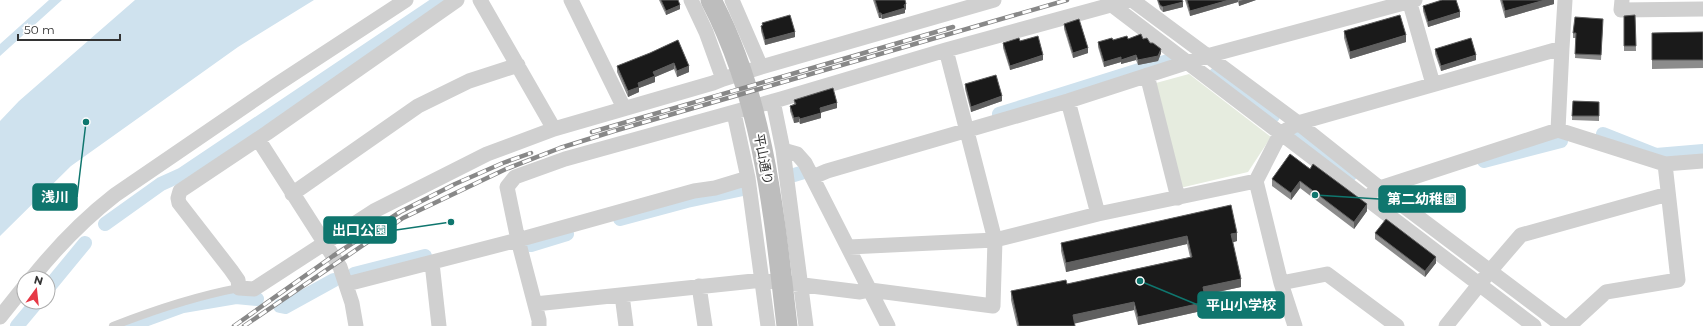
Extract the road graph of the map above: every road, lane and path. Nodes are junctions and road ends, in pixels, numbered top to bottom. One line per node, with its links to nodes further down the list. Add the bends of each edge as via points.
1 (406, 0): 55 (street, via 116,194 64,241)
2 (457, 0): 35 (street)
3 (480, 0): 19 (street)
4 (571, 0): 27 (street)
5 (691, 0): 23 (street, via 706,32)
6 (712, 0): 20 (lane, via 726,26); 63 (main road, 平山通り, via 751,99)
7 (732, 0): 21 (street)
8 (994, 0): 21 (street)
9 (1131, 0): 13 (street); 17 (street)
10 (1565, 0): 15 (street)
11 (1622, 0): 14 (street, via 1621,10)
12 (1411, 1): 17 (street); 24 (street)
13 (1112, 5): 16 (street); 18 (street)
14 (1703, 9)
15 (1562, 48): 24 (street); 32 (street)
16 (946, 50): 25 (street); 33 (street)
17 (1207, 56): 18 (street); 30 (street)
18 (1186, 62): 22 (street); 34 (street)
19 (518, 65): 31 (street); 44 (street, via 468,81 418,106)
20 (741, 65)
21 (761, 67): 23 (street)
22 (1147, 75): 26 (street); 46 (street)
23 (722, 78): 27 (street, via 713,83)
24 (1433, 84): 30 (street)
25 (773, 101): 29 (street); 36 (street)
26 (1068, 101): 33 (street); 47 (street)
27 (624, 108): 31 (street)
28 (757, 112): 51 (lane, via 777,222 776,229)
29 (734, 113): 40 (street); 48 (street, via 565,159 515,177 508,187)
30 (1298, 123): 34 (street); 42 (street)
31 (554, 129): 50 (street, via 487,154 442,176 374,211)
32 (1558, 130): 38 (street); 42 (street)
33 (966, 132): 39 (street); 49 (street)
34 (1280, 134): 41 (street); 43 (street)
35 (258, 139): 44 (street); 62 (street, via 183,188 179,194 180,203 238,280)
36 (783, 150): 39 (street, via 796,154); 52 (street)
37 (1703, 161): 38 (street)
38 (1665, 164): 45 (street)
39 (813, 177): 53 (street)
40 (748, 178): 48 (street); 51 (street)
41 (1256, 181): 46 (street); 59 (street)
42 (1381, 188): 43 (street); 56 (street)
43 (1360, 193): 60 (street)
44 (292, 194): 50 (street)
45 (1668, 194): 56 (street, via 1521,235); 84 (street, via 1678,280 1606,292)
46 (1178, 198): 47 (street)
47 (1098, 214): 49 (street)
48 (518, 240): 54 (street); 67 (street)
49 (995, 240): 53 (street); 64 (street, via 993,306)
50 (324, 243): 58 (street, via 340,267); 62 (street, via 254,289)
51 (765, 246): 52 (lane, via 778,239); 57 (street)
52 (796, 246): 63 (street)
53 (849, 247): 64 (street)
54 (432, 263): 58 (street); 71 (street)
55 (39, 270)
56 (1490, 271): 60 (street); 83 (street)
57 (763, 280): 61 (street); 63 (street); 75 (street)
58 (347, 284): 70 (street)
59 (1281, 284): 79 (street); 80 (street, via 1326,274)
60 (1479, 285): 81 (street); 82 (street)
61 (699, 286): 65 (street); 74 (street)
62 (239, 288): 69 (lane, via 188,300)
63 (792, 289): 64 (street, via 860,292); 76 (main road, 平山通り); 77 (street)
64 (870, 290): 78 (street)
65 (622, 295): 67 (street); 73 (street)
66 (16, 297): 68 (street)
67 (535, 304): 72 (street)
68 (0, 317)
69 (113, 326)
70 (356, 326)
71 (439, 326)
72 (539, 326)
73 (626, 326)
74 (705, 326)
75 (768, 326)
76 (787, 326)
77 (806, 326)
78 (888, 326)
79 (1295, 326)
80 (1397, 326)
81 (1446, 326)
82 (1534, 326)
83 (1563, 326)
84 (1569, 326)

